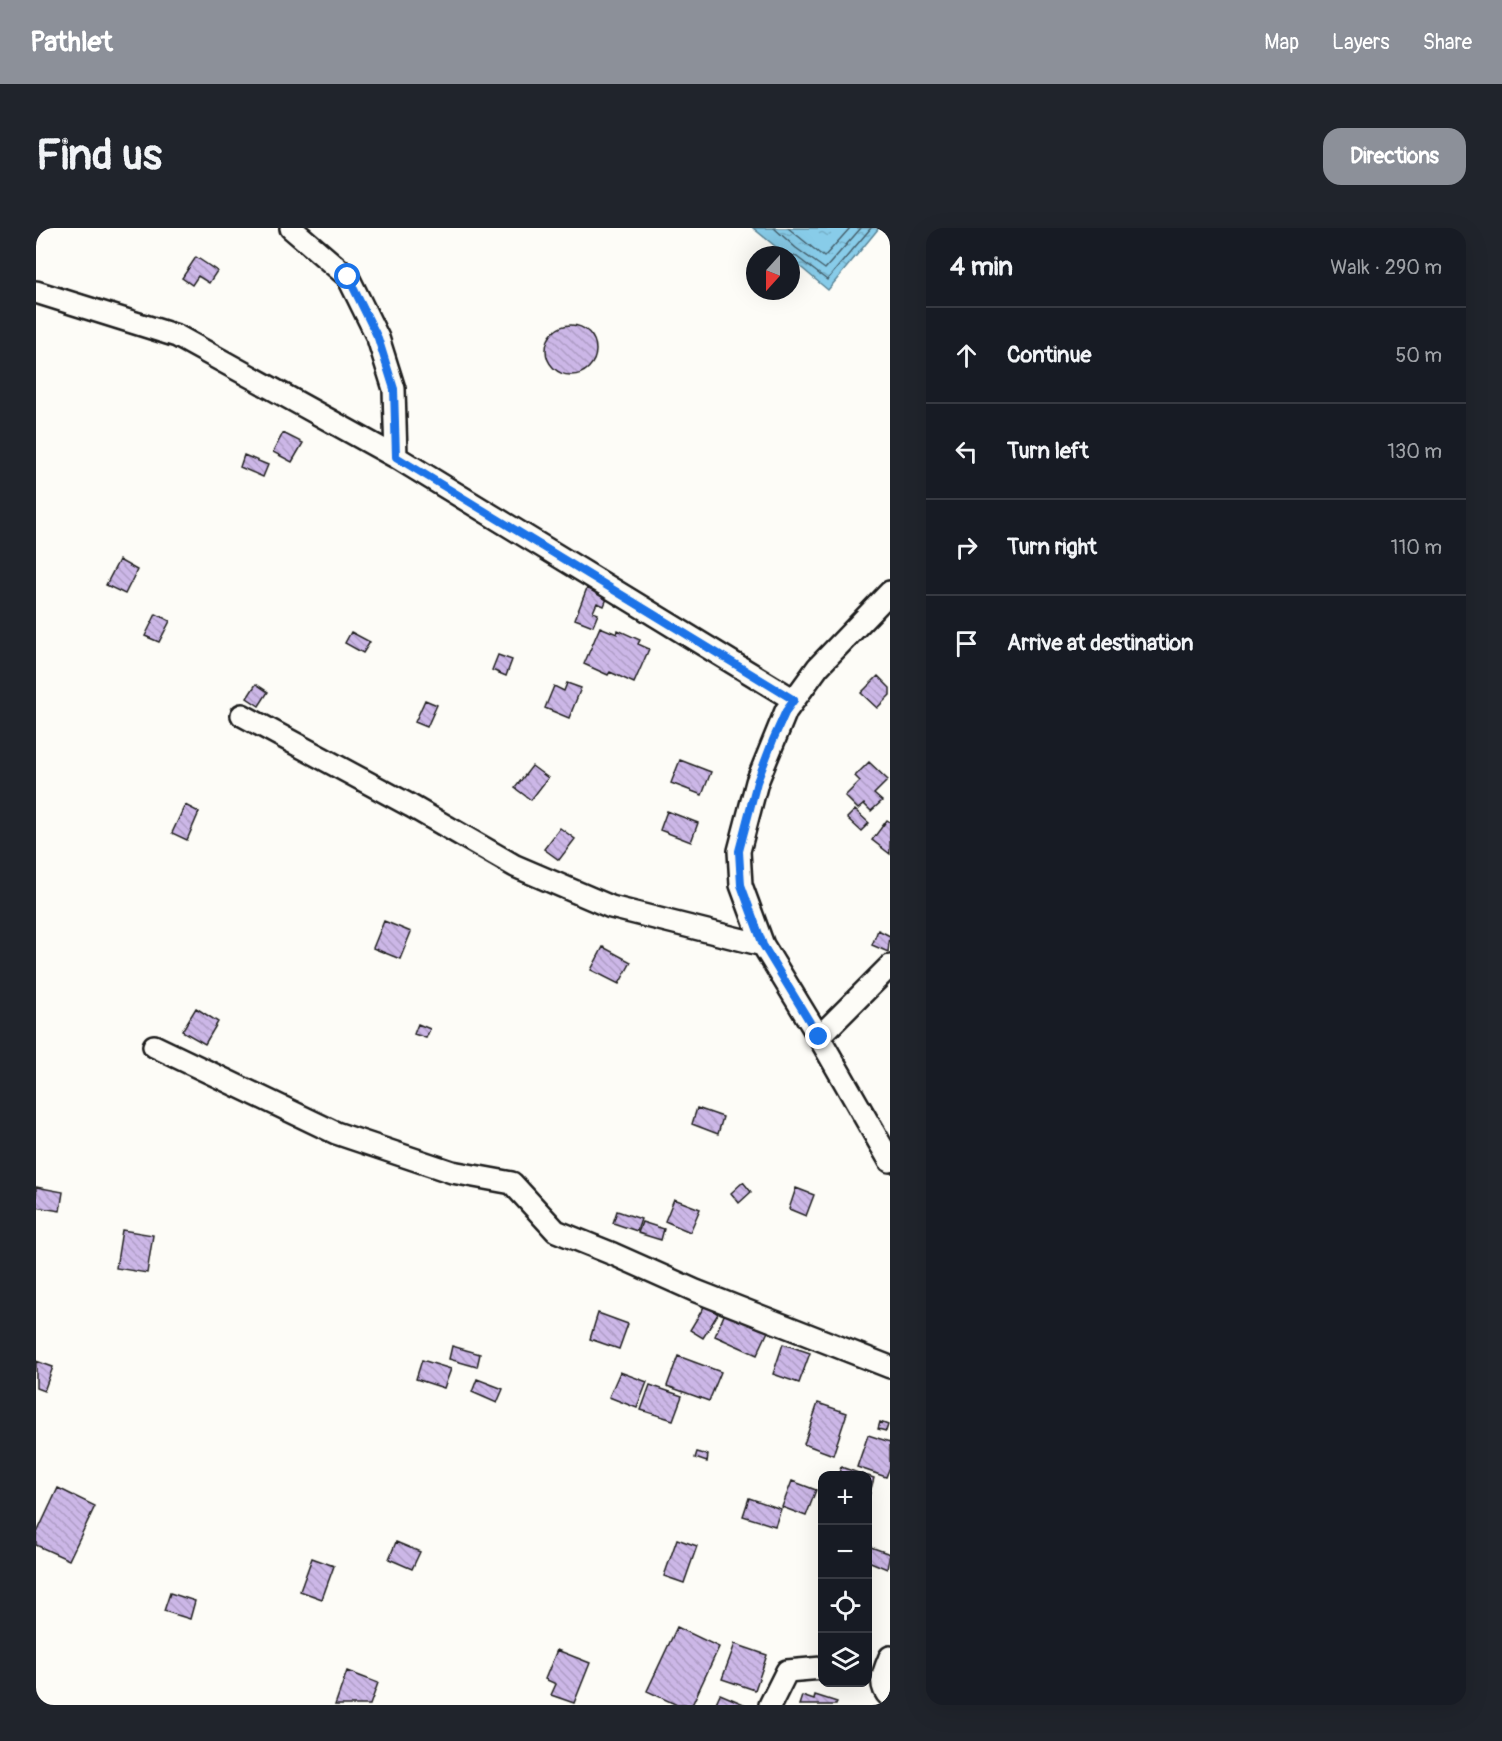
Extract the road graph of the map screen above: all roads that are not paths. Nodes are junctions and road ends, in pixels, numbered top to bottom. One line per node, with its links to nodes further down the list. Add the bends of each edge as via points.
1 (291, 228): 3 (street, via 348,277 378,338 394,389)
2 (36, 292): 3 (street, via 177,336)
3 (396, 457): 5 (street)
4 (890, 592): 5 (street, via 818,667)
5 (794, 700): 7 (street, via 757,782 739,851 741,885)
6 (242, 715): 7 (street, via 515,866 611,907)
7 (763, 945): 9 (street)
8 (890, 966): 9 (street)
9 (819, 1037): 11 (street)
10 (154, 1046): 12 (street, via 336,1133 452,1172 512,1183 555,1231)
11 (890, 1161)
12 (890, 1367)
13 (890, 1657): 15 (street)
14 (818, 1668): 16 (street, via 787,1671)
15 (880, 1687)
16 (770, 1705)

